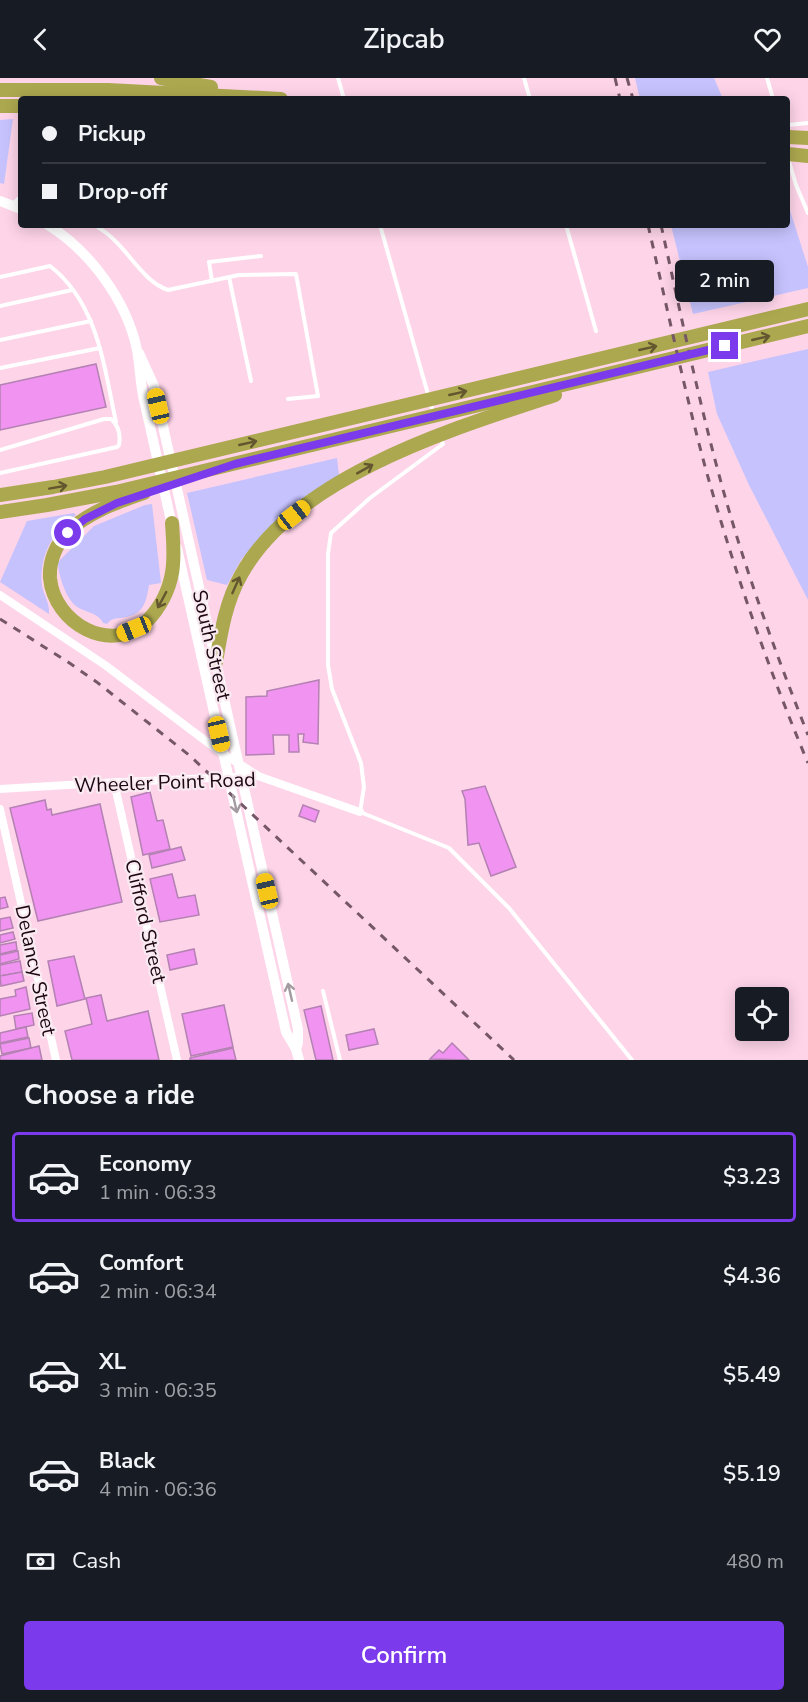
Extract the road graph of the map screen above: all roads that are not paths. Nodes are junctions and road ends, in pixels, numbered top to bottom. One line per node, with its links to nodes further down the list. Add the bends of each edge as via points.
1 (161, 78): 7 (highway)
2 (338, 78): 8 (lane)
3 (524, 78): 9 (lane)
4 (767, 78): 10 (lane)
5 (0, 90): 6 (highway)
6 (222, 96)
7 (262, 96)
8 (343, 96)
9 (529, 96)
10 (772, 96)
11 (0, 106): 12 (highway)
12 (18, 106)
13 (808, 123): 14 (lane)
14 (790, 125)
15 (790, 137): 16 (highway)
16 (808, 138)
17 (790, 154): 18 (highway)
18 (808, 156)
19 (790, 162): 22 (lane)
20 (0, 201): 21 (main road)
21 (16, 207)
22 (808, 213)
23 (52, 228): 39 (main road, South Street, via 102,275 121,308)
24 (98, 228): 30 (lane, via 159,287 168,290)
25 (381, 228): 44 (lane)
26 (567, 228): 36 (lane)
27 (261, 256): 30 (lane, via 209,262)
28 (0, 277): 31 (lane, via 50,266)
29 (229, 277): 30 (lane); 42 (lane); 43 (lane, via 296,274 318,396)
30 (212, 281)
31 (72, 290): 32 (lane); 34 (lane)
32 (0, 306)
33 (808, 309): 50 (highway, one-way to 33, via 105,477)
34 (91, 321): 37 (lane); 38 (lane)
35 (808, 326): 40 (highway, one-way to 35)
36 (596, 331)
37 (0, 340)
38 (100, 348): 41 (lane); 45 (lane)
39 (137, 350): 52 (main road, South Street); 54 (main road, South Street, via 154,386)
40 (642, 366): 48 (highway); 54 (highway, one-way to 40, via 241,574 265,542 315,499 376,463 432,437)
41 (0, 368)
42 (251, 381)
43 (288, 399)
44 (436, 422)
45 (117, 426): 47 (lane, via 111,419 104,419); 49 (lane, via 117,447)
46 (440, 433): 59 (lane, via 443,444 370,498 332,533 328,554 328,665 332,689 361,763 364,787)
47 (0, 450)
48 (235, 464): 51 (highway, via 82,499); 52 (highway, one-way to 48, via 172,570 164,598 146,622 122,633 97,634 64,613 55,599 50,571 53,555 68,533 85,519 117,503)
49 (0, 473)
50 (0, 495)
51 (0, 512)
52 (172, 523): 54 (main road, South Street)
53 (0, 595): 55 (street)
54 (210, 663): 61 (main road, South Street, via 298,1029)
55 (258, 776): 56 (street, Wheeler Point Road); 59 (street, Wheeler Point Road)
56 (114, 782): 57 (street, Wheeler Point Road); 63 (street, Clifford Street)
57 (0, 789)
58 (0, 809): 62 (street, Delancy Street)
59 (360, 812): 65 (lane, via 449,848 509,908)
60 (323, 991): 64 (lane)
61 (297, 1055)
62 (56, 1060)
63 (177, 1060)
64 (340, 1060)
65 (632, 1060)

